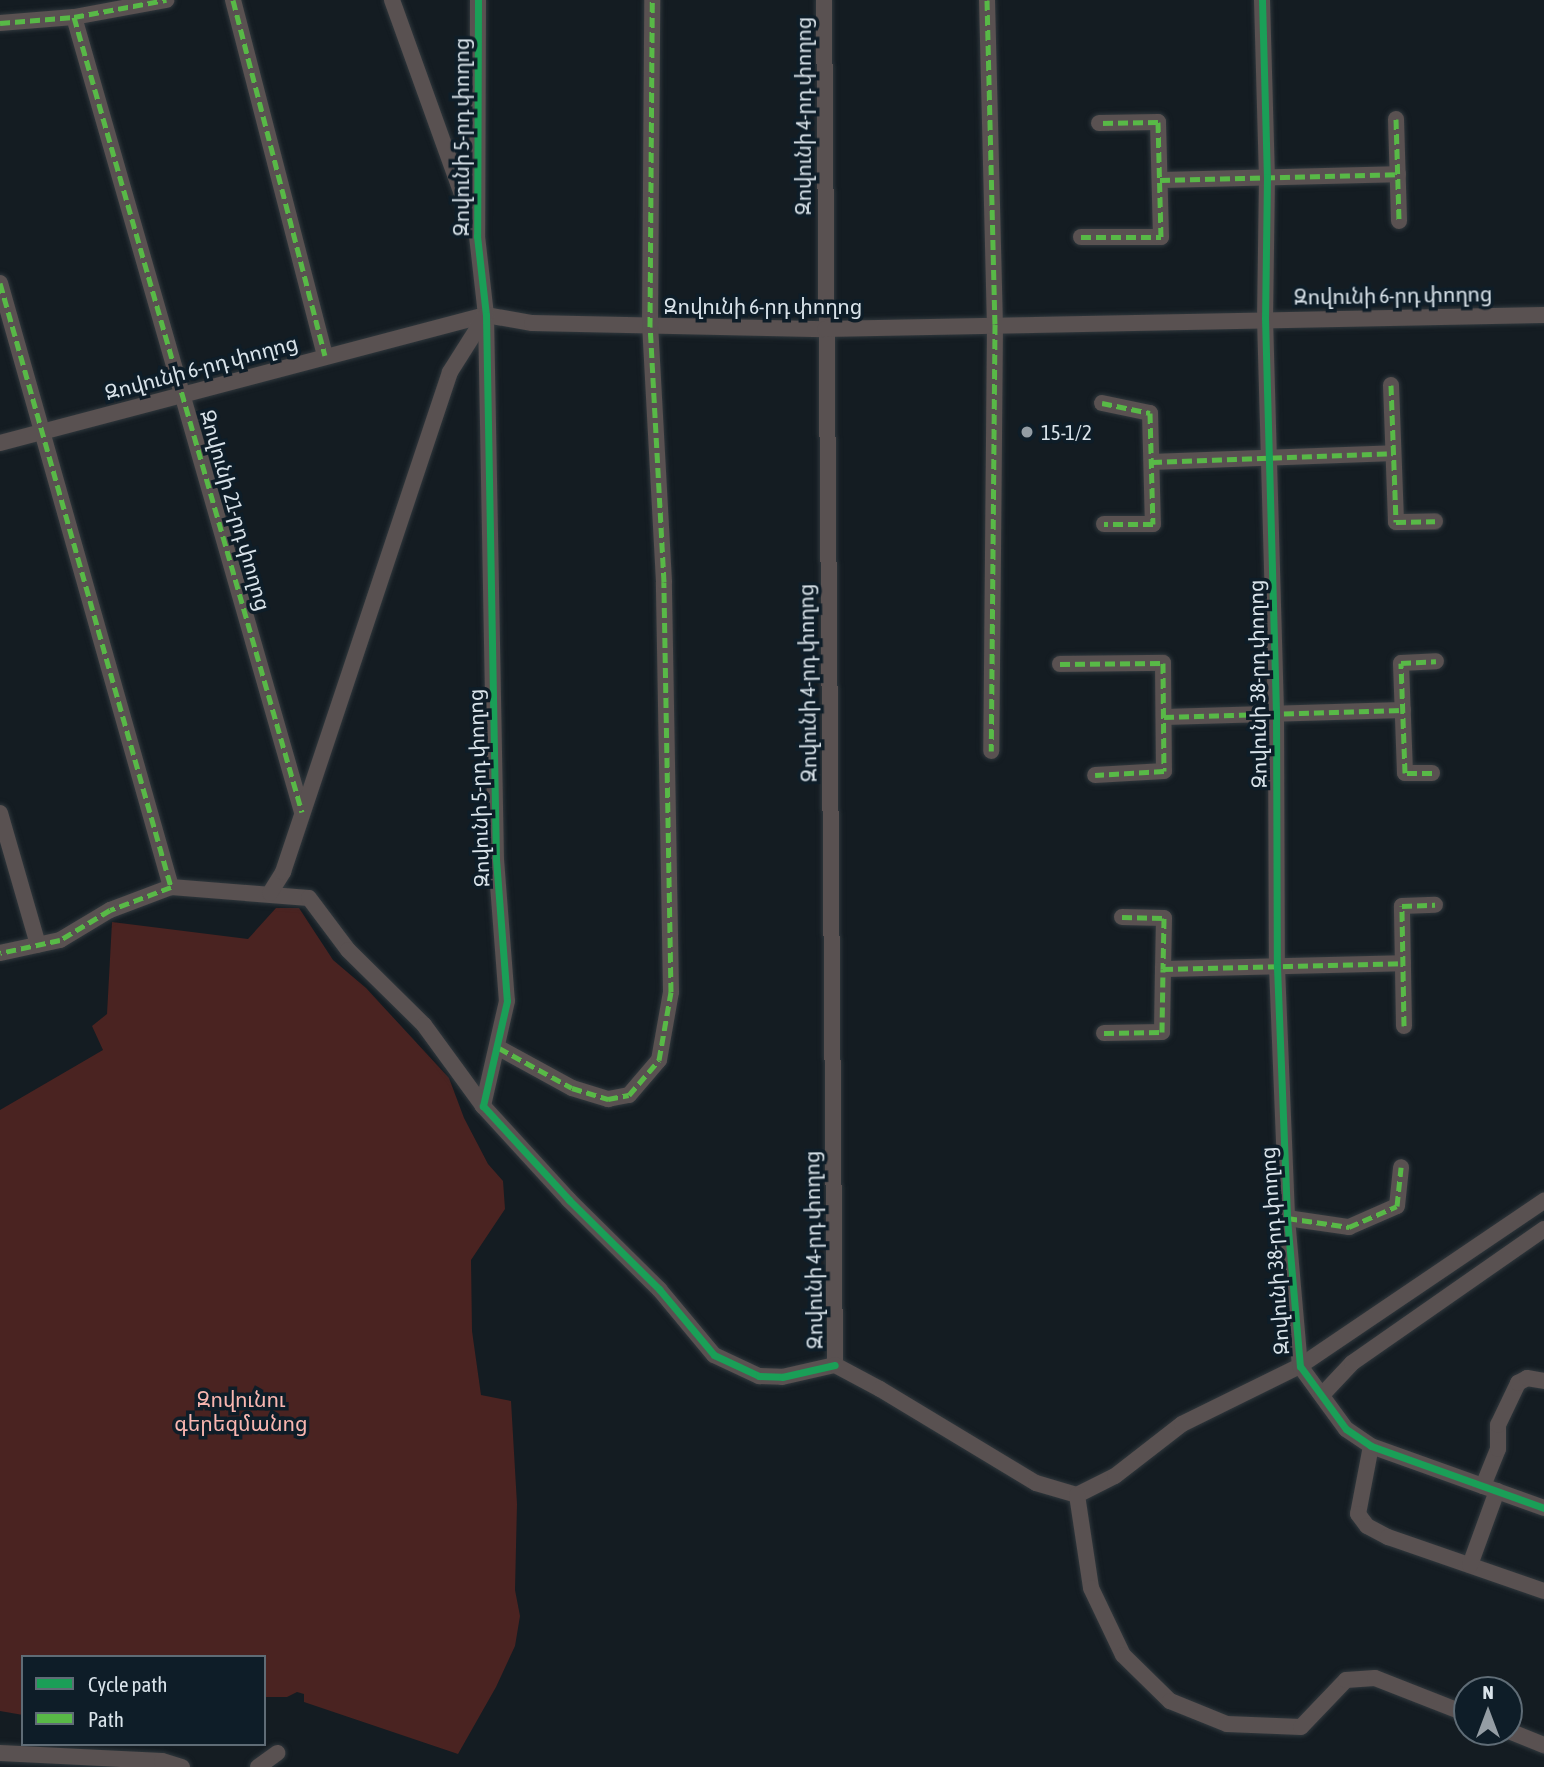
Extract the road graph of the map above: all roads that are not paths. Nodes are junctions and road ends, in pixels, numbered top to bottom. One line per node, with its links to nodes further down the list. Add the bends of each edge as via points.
1 (166, 0): 9 (street)
2 (233, 0): 27 (street)
3 (392, 0): 18 (street)
4 (478, 0): 18 (street, Զովունի 5-րդ փողոց)
5 (652, 0): 25 (street)
6 (824, 0): 26 (street, Զովունի 4-րդ փողոց)
7 (987, 0): 24 (street)
8 (1262, 0): 15 (street, Զովունի 38-րդ փողոց)
9 (95, 6): 10 (street)
10 (74, 17): 11 (street); 29 (street, Զովունի 21-րդ փողոց)
11 (0, 23)
12 (1396, 119): 14 (street)
13 (1099, 122): 16 (street, via 1157,122)
14 (1398, 174): 15 (street); 17 (street)
15 (1267, 177): 16 (street); 23 (street, Զովունի 38-րդ փողոց)
16 (1160, 180): 19 (street, via 1161,237)
17 (1399, 221)
18 (477, 236): 22 (street, Զովունի 5-րդ փողոց)
19 (1081, 237)
20 (0, 283): 31 (street)
21 (1544, 314): 23 (street, Զովունի 6-րդ փողոց)
22 (486, 315): 25 (street, Զովունի 6-րդ փողոց, via 532,323); 27 (street, Զովունի 6-րդ փողոց); 46 (street, via 450,372); 59 (street, Զովունի 5-րդ փողոց, via 496,859 507,1001)
23 (1265, 318): 24 (street, Զովունի 6-րդ փողոց); 34 (street, Զովունի 38-րդ փողոց)
24 (995, 324): 26 (street, Զովունի 6-րդ փողոց); 43 (street)
25 (650, 327): 26 (street, Զովունի 6-րդ փողոց); 59 (street, via 664,582 671,931 671,992 663,1047 659,1060 629,1095 608,1099 572,1088)
26 (825, 329): 65 (street, Զովունի 4-րդ փողոց)
27 (325, 355): 29 (street, Զովունի 6-րդ փողոց)
28 (1391, 385): 33 (street)
29 (181, 393): 31 (street, Զովունի 6-րդ փողոց); 46 (street, Զովունի 21-րդ փողոց)
30 (1102, 403): 35 (street, via 1150,414)
31 (41, 432): 32 (street, Զովունի 6-րդ փողոց); 48 (street)
32 (0, 443)
33 (1393, 453): 34 (street); 36 (street, via 1396,522)
34 (1270, 459): 35 (street); 41 (street, Զովունի 38-րդ փողոց)
35 (1152, 462): 37 (street, via 1153,524)
36 (1435, 521)
37 (1104, 524)
38 (1436, 661): 40 (street, via 1401,663)
39 (1060, 664): 42 (street, via 1163,663)
40 (1402, 710): 41 (street); 44 (street, via 1405,773)
41 (1276, 712): 42 (street); 55 (street, Զովունի 38-րդ փողոց)
42 (1164, 717): 45 (street, via 1164,771)
43 (991, 751)
44 (1432, 773)
45 (1095, 775)
46 (302, 812): 49 (street, via 283,872)
47 (0, 813): 52 (street)
48 (171, 887): 49 (street); 52 (street, via 110,910 60,940)
49 (270, 892): 60 (street, via 309,898 348,950 424,1026)
50 (1435, 905): 54 (street, via 1402,906)
51 (1122, 917): 56 (street, via 1164,918)
52 (38, 945): 53 (street)
53 (0, 953)
54 (1403, 963): 55 (street); 57 (street)
55 (1277, 967): 56 (street); 63 (street, Զովունի 38-րդ փողոց)
56 (1163, 969): 58 (street, via 1163,1032)
57 (1404, 1026)
58 (1104, 1033)
59 (499, 1048): 60 (street, Զովունի 5-րդ փողոց)
60 (483, 1106): 65 (street, via 659,1289 714,1355 759,1376 782,1377)
61 (1401, 1167): 63 (street, via 1397,1206 1349,1227)
62 (1544, 1201): 66 (street)
63 (1287, 1218): 66 (street, Զովունի 38-րդ փողոց)
64 (1544, 1229): 68 (street, via 1352,1363)
65 (835, 1365): 71 (street, via 1036,1483)
66 (1300, 1366): 68 (street); 71 (street, via 1182,1424 1115,1476)
67 (1544, 1381): 70 (street, via 1527,1378 1518,1383 1498,1425)
68 (1322, 1395): 69 (street, via 1346,1429)
69 (1371, 1446): 70 (street); 73 (street, via 1358,1514 1367,1526)
70 (1490, 1489): 72 (street); 73 (street)
71 (1077, 1495): 75 (street, via 1091,1588 1123,1655 1170,1701 1227,1724 1301,1727 1346,1681 1375,1678)
72 (1544, 1508)
73 (1470, 1565): 74 (street)
74 (1544, 1591)
75 (1453, 1709)
76 (1523, 1737): 77 (street)
77 (1544, 1745)
78 (0, 1752): 80 (street, via 163,1761)
79 (277, 1754): 81 (street)
80 (182, 1767)
81 (258, 1767)

